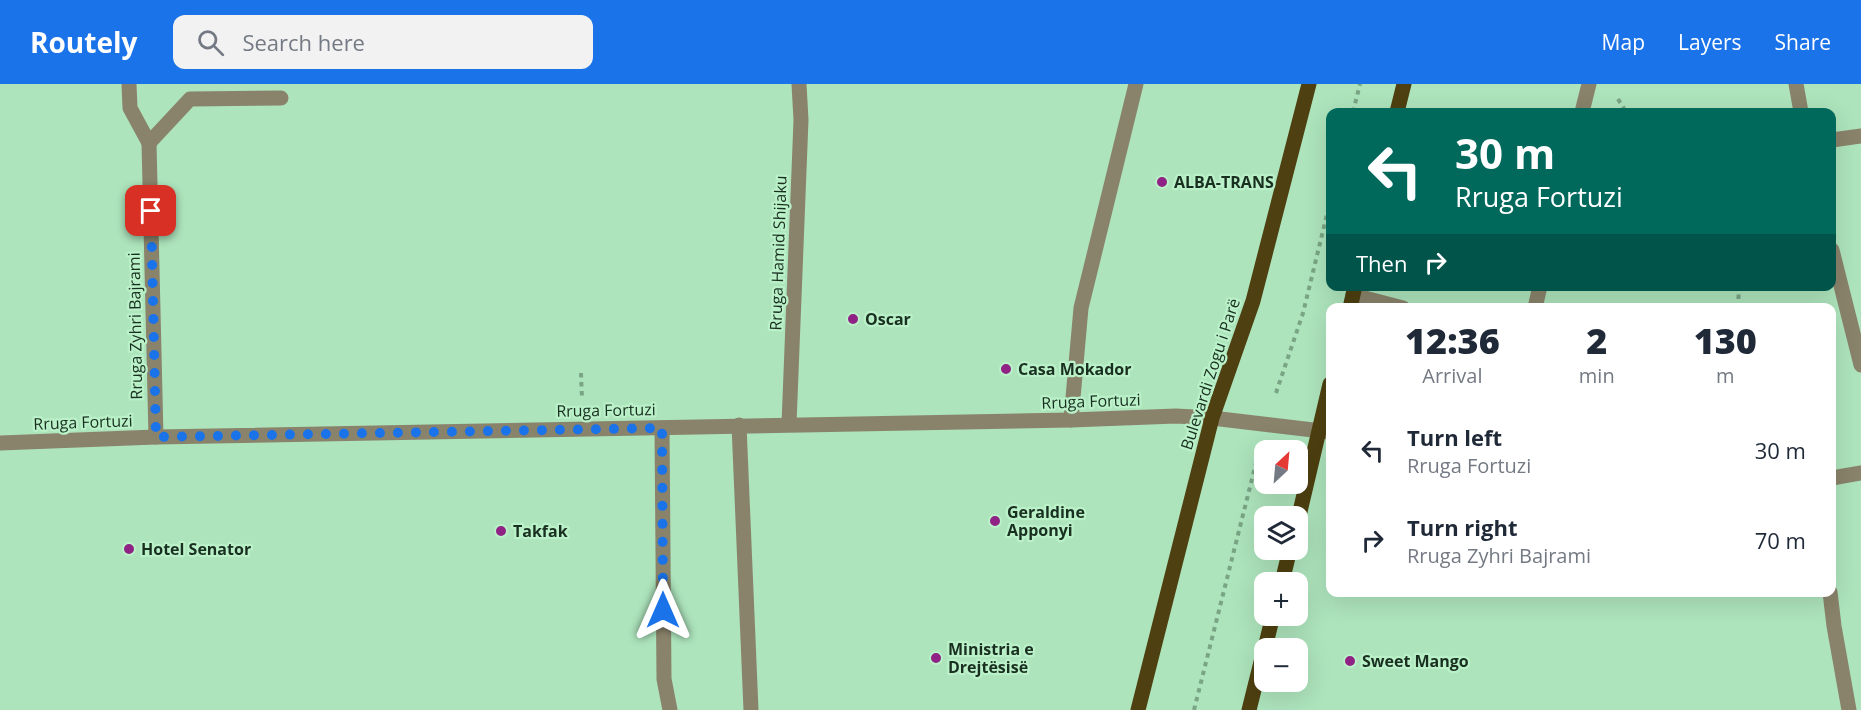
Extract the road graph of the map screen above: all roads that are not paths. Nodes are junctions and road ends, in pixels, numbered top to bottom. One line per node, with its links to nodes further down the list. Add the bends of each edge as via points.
1 (129, 84): 14 (street, via 130,108)
2 (799, 84): 21 (street, Rruga Hamid Shijaku, via 801,120)
3 (1136, 84): 20 (street, via 1082,309)
4 (1309, 84): 19 (main road, Bulevardi Zogu i Parë, via 1253,301)
5 (1404, 84): 9 (main road)
6 (1589, 84): 10 (street)
7 (1796, 84): 11 (street)
8 (281, 98): 14 (street, via 190,99)
9 (1398, 108)
10 (1583, 108)
11 (1800, 108)
12 (1861, 136): 13 (street)
13 (1836, 140)
14 (149, 143): 25 (street, Rruga Zyhri Bajrami)
15 (1836, 266): 18 (street)
16 (1352, 296): 17 (street)
17 (1382, 303)
18 (1861, 365)
19 (1212, 418): 20 (street, Rruga Fortuzi); 24 (street, Rruga Fortuzi); 34 (main road, Bulevardi Zogu i Parë)
20 (1071, 420): 21 (street, Rruga Fortuzi)
21 (789, 424): 22 (street, Rruga Fortuzi)
22 (740, 425): 23 (street, Rruga Fortuzi); 33 (street)
23 (662, 428): 25 (street, Rruga Fortuzi); 32 (street, via 664,679)
24 (1325, 431): 29 (main road)
25 (156, 437): 26 (street, Rruga Fortuzi)
26 (0, 443)
27 (1861, 473): 28 (street)
28 (1836, 477)
29 (1302, 506)
30 (1831, 597): 36 (street)
31 (1254, 691): 35 (main road)
32 (670, 710)
33 (751, 710)
34 (1138, 710)
35 (1249, 710)
36 (1849, 710)

